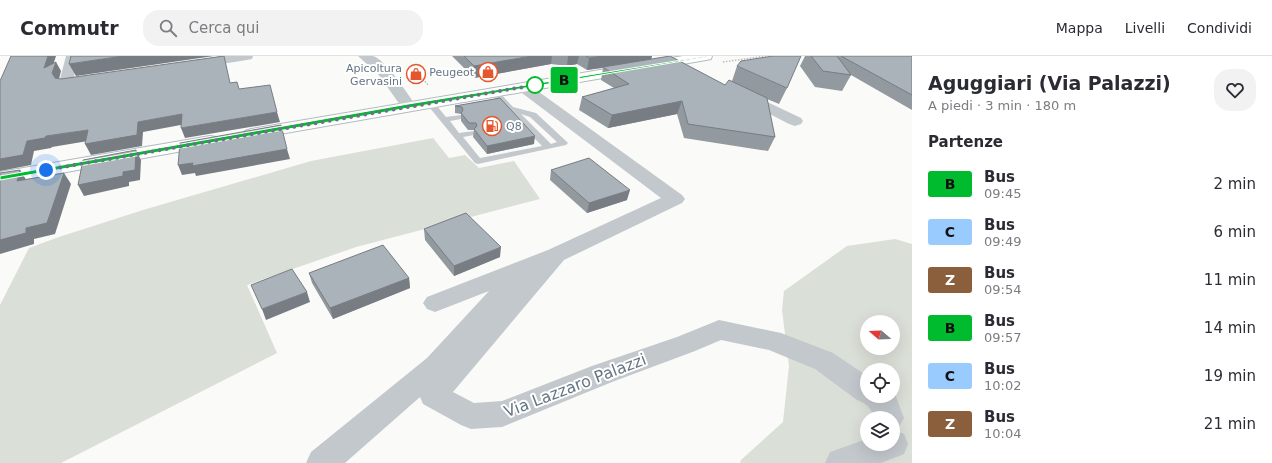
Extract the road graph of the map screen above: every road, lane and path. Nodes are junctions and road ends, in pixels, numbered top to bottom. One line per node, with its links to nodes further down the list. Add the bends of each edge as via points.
1 (72, 56): 10 (street, via 66,83)
2 (247, 56): 8 (street)
3 (364, 56): 15 (street, via 374,61)
4 (706, 56): 6 (main road)
5 (766, 56): 7 (path)
6 (677, 61): 9 (street); 12 (main road)
7 (720, 62)
8 (184, 65)
9 (700, 72)
10 (105, 77)
11 (727, 86): 18 (street)
12 (523, 87): 13 (main road); 26 (street, Via Lazzaro Palazzi, via 675,199)
13 (494, 92): 14 (main road); 16 (lane)
14 (429, 102): 15 (main road); 19 (lane)
15 (408, 106): 21 (main road)
16 (509, 110): 24 (lane); 24 (lane, via 533,115 563,143)
17 (461, 120): 19 (lane)
18 (794, 121)
19 (446, 123): 22 (lane)
20 (471, 133): 22 (lane)
21 (240, 136)
22 (457, 136): 24 (lane, via 478,161)
23 (224, 138): 25 (main road)
24 (549, 146)
25 (0, 178)
26 (556, 255): 27 (street, Via Lazzaro Palazzi); 29 (street, Via Lazzaro Palazzi, via 433,395 471,416 502,414 719,330 772,340 824,361)
27 (524, 268): 28 (street, Via Lazzaro Palazzi); 31 (street, Via Lazzaro Palazzi, via 436,366)
28 (435, 303)
29 (860, 386)
30 (874, 451): 32 (street)
31 (322, 463)
32 (841, 463)

